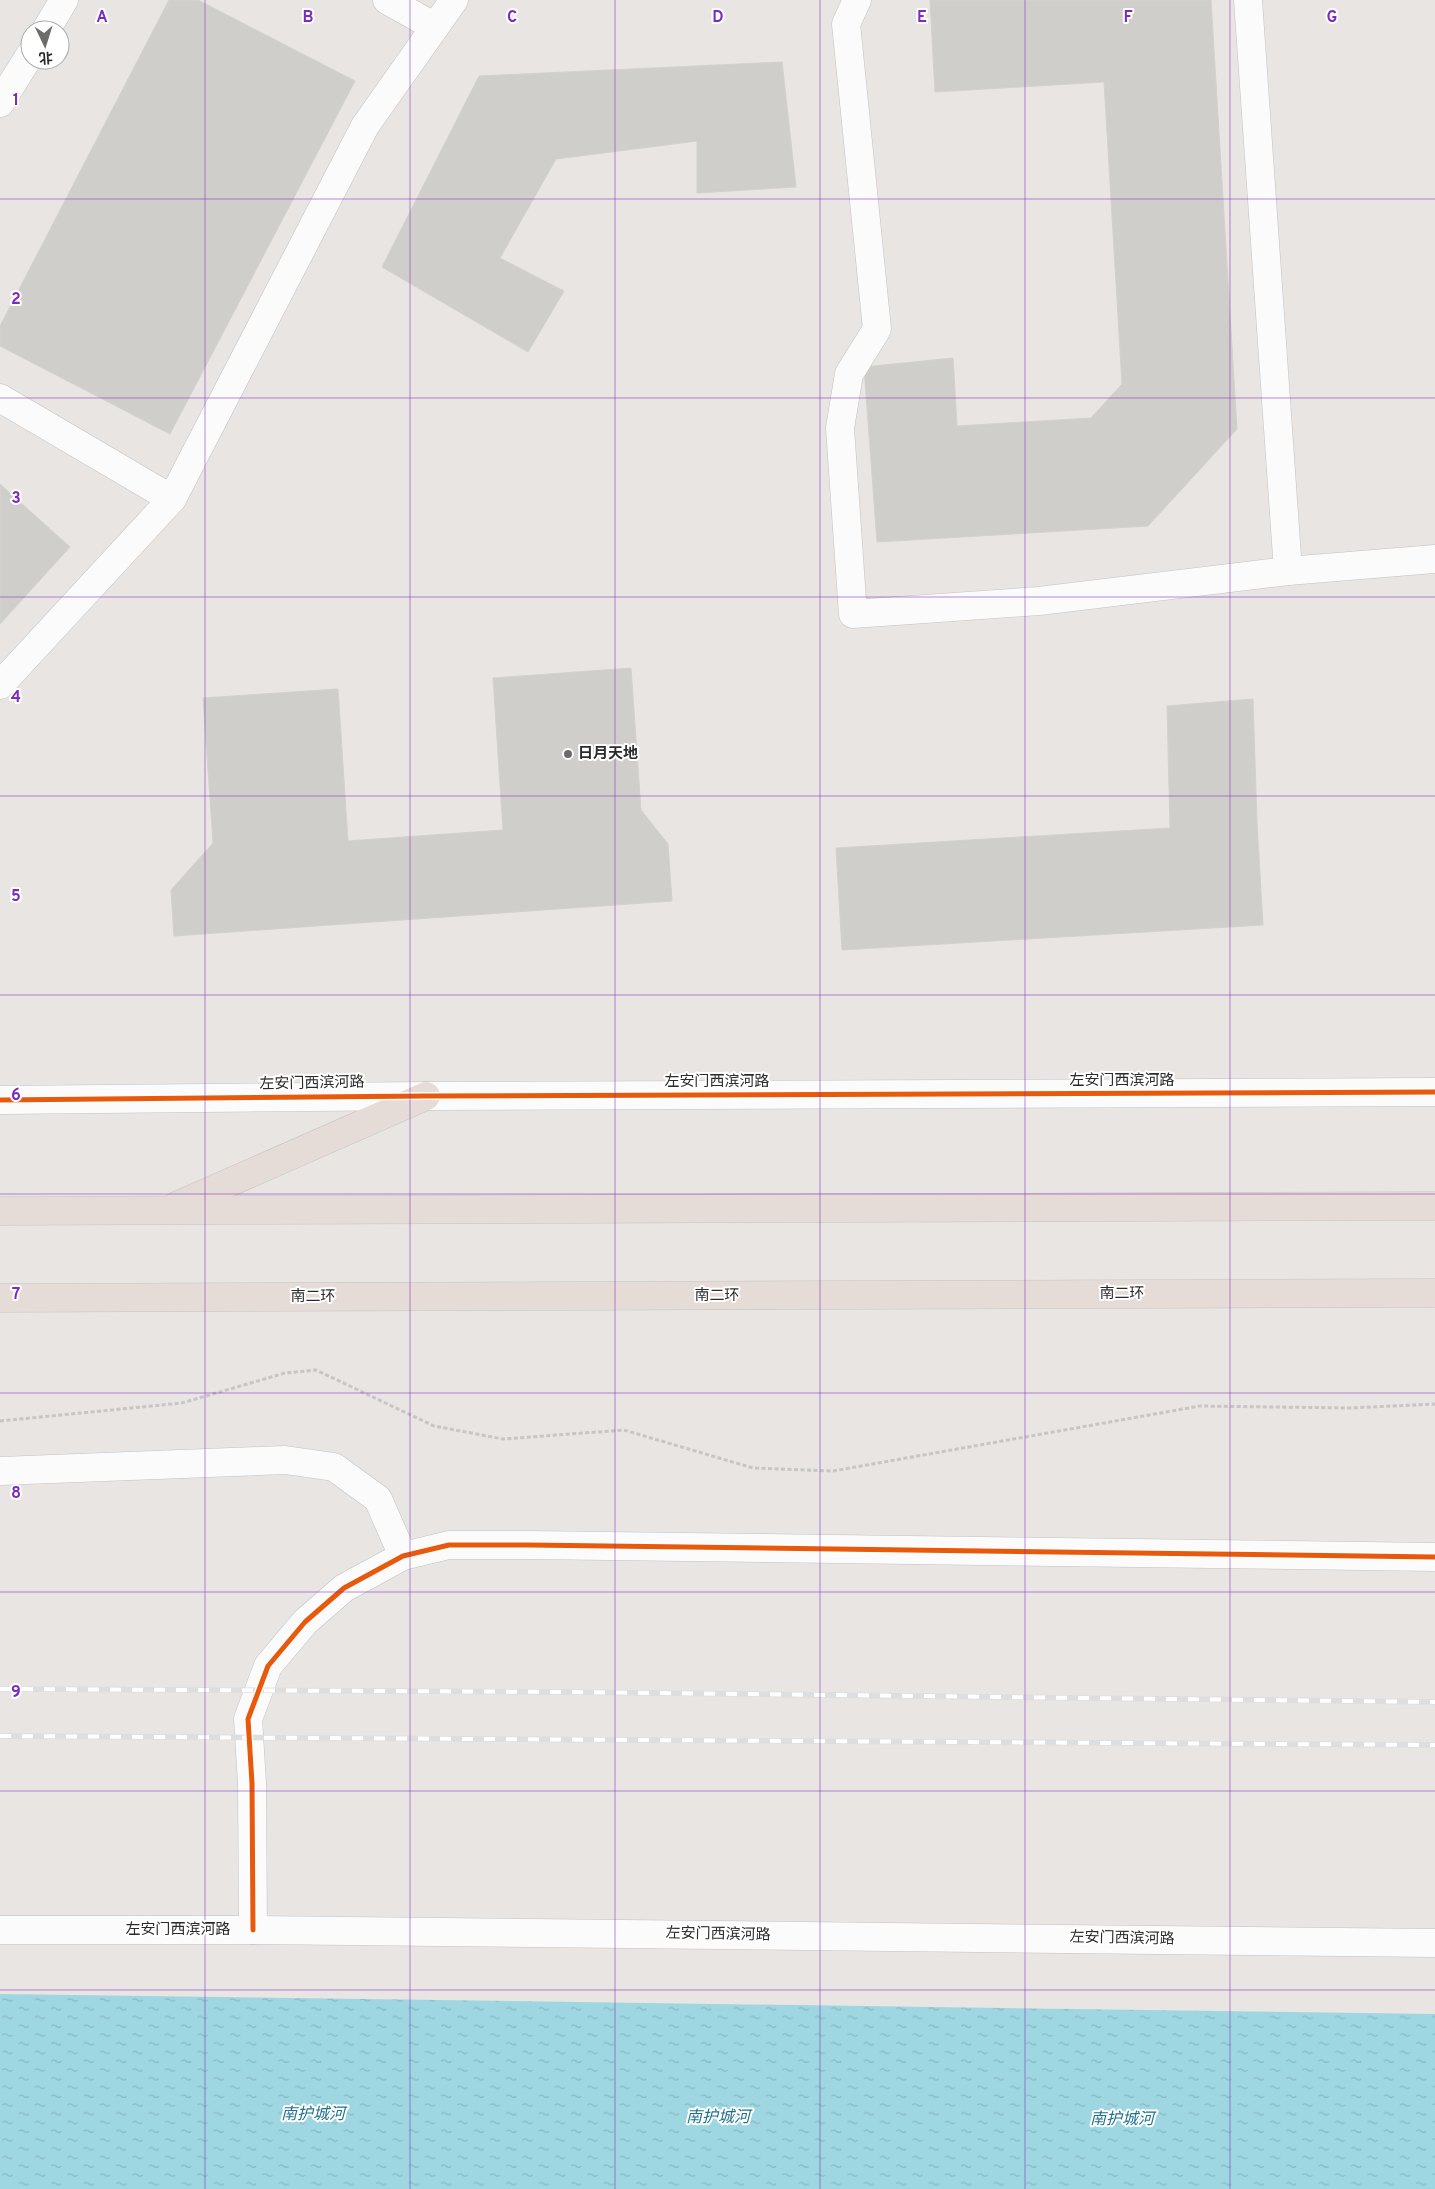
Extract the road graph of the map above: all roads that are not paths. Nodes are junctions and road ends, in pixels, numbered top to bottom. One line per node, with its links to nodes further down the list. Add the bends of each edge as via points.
1 (64, 0): 6 (street)
2 (387, 0): 7 (street)
3 (454, 0): 7 (street)
4 (857, 0): 13 (street, via 846,24 876,330 848,374 840,428 853,614 1039,601)
5 (1248, 0): 13 (street)
6 (52, 20)
7 (435, 27): 11 (street, via 364,126)
8 (21, 70): 9 (street)
9 (0, 103)
10 (0, 398): 11 (street)
11 (172, 499): 14 (street)
12 (1435, 559): 13 (street)
13 (1288, 571)
14 (0, 685)
15 (1435, 1092): 16 (street, 左安门西滨河路)
16 (426, 1096): 17 (street, 左安门西滨河路); 19 (highway)
17 (0, 1100)
18 (1435, 1206): 19 (highway)
19 (166, 1210): 20 (highway)
20 (0, 1211)
21 (1435, 1293): 22 (highway, 南二环)
22 (0, 1298)
23 (0, 1471): 24 (street, via 285,1460 334,1467 378,1499)
24 (403, 1556): 25 (street, via 449,1545 529,1545); 27 (street, via 344,1588 305,1622 268,1666 248,1719)
25 (1435, 1557)
26 (0, 1930): 27 (street, 左安门西滨河路)
27 (253, 1930): 28 (street, 左安门西滨河路)
28 (1435, 1943)

